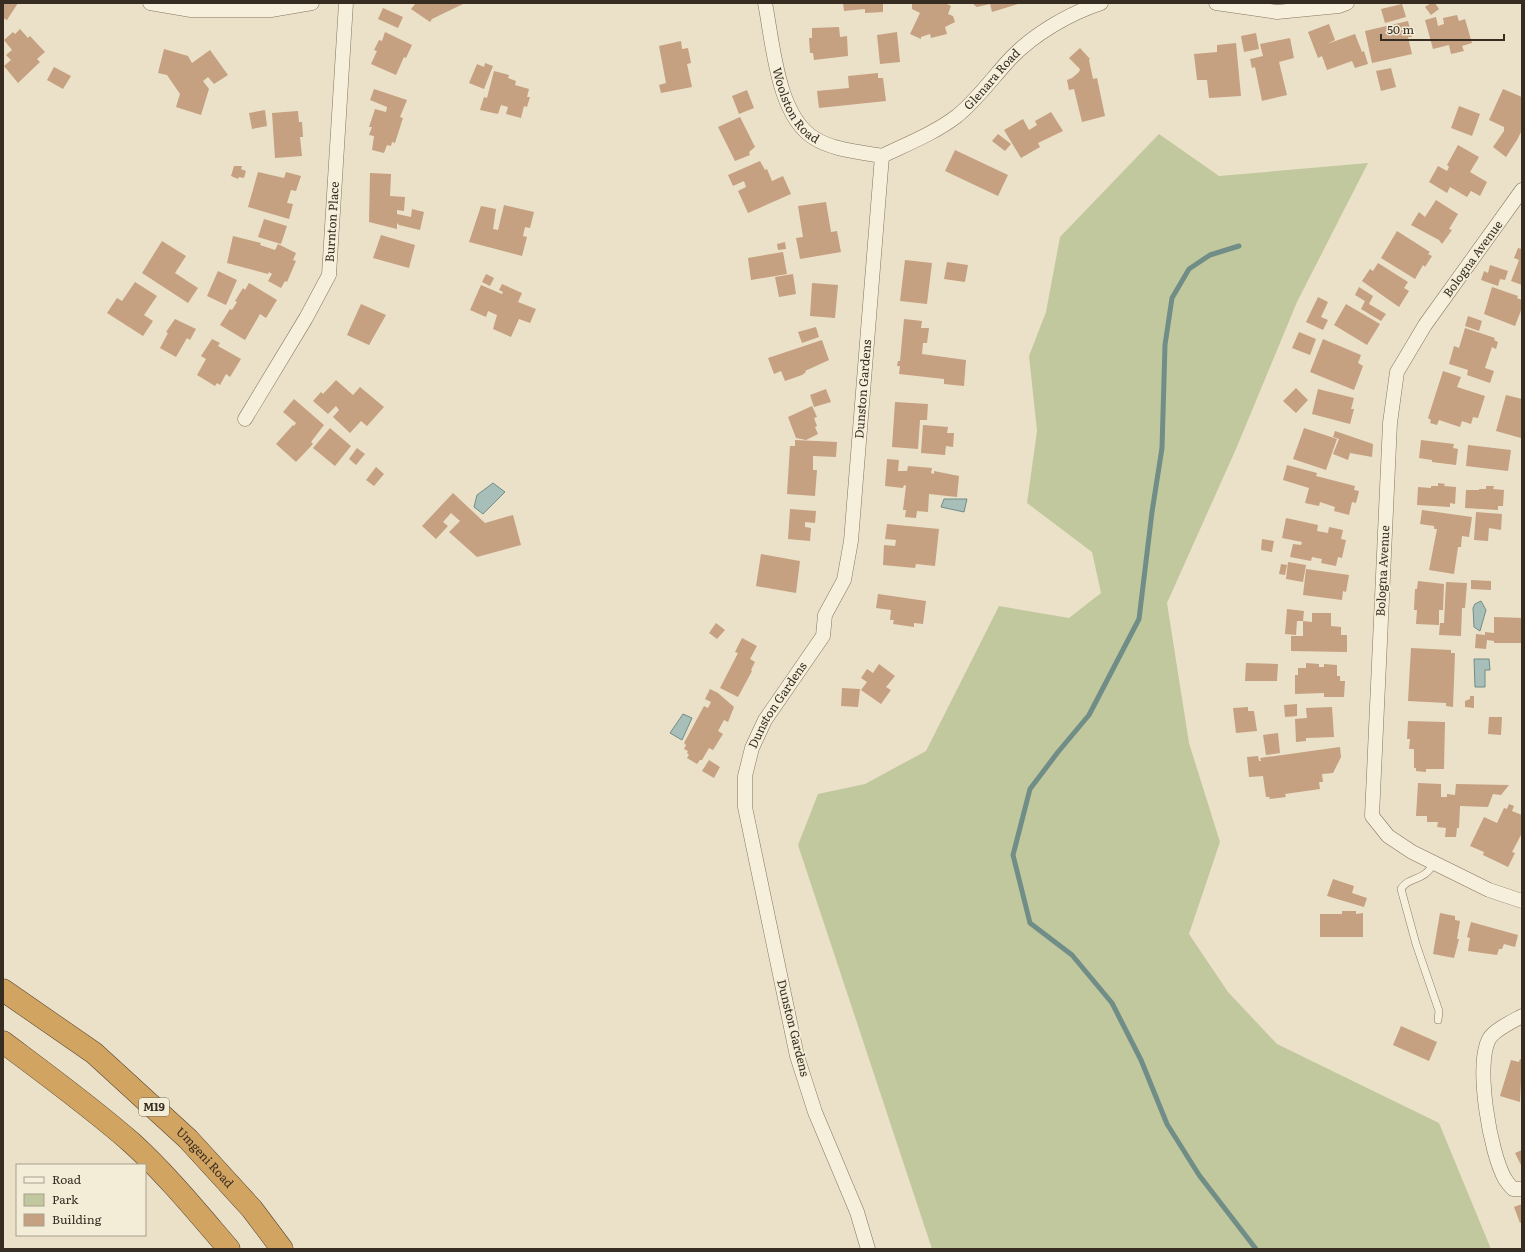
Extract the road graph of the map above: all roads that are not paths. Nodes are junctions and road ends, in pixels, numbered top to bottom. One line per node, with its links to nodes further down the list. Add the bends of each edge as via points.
1 (150, 3): 2 (street, via 191,10 271,10)
2 (312, 3)
3 (346, 3): 10 (street, Burnton Place, via 329,274 306,318)
4 (765, 3): 8 (street, Woolston Road, via 781,89 792,117 813,138 834,147)
5 (1101, 3): 8 (street, Glenara Road, via 1082,9 1045,30 1012,57 957,116 916,141)
6 (1216, 3): 7 (street, via 1277,12)
7 (1347, 3)
8 (882, 156): 20 (street, Dunston Gardens, via 851,541 844,580 825,615 823,636 765,720 752,748 745,776 745,807 797,1056 815,1112 857,1212)
9 (1522, 190): 11 (street, Bologna Avenue, via 1425,325 1397,372 1390,423 1372,816 1388,836)
10 (245, 419)
11 (1434, 863): 12 (street, Bologna Avenue, via 1489,890); 15 (lane, via 1429,872 1404,884 1401,889 1416,944 1439,1011)
12 (1522, 901)
13 (3, 990): 19 (highway, Umgeni Road / M19, via 94,1053 188,1139 252,1209)
14 (1522, 1016): 17 (street, via 1490,1038 1484,1056 1483,1081 1494,1147 1503,1173 1513,1189)
15 (1438, 1020)
16 (3, 1042): 18 (highway, via 81,1100 133,1144)
17 (1522, 1189)
18 (229, 1249)
19 (282, 1249)
20 (868, 1249)

